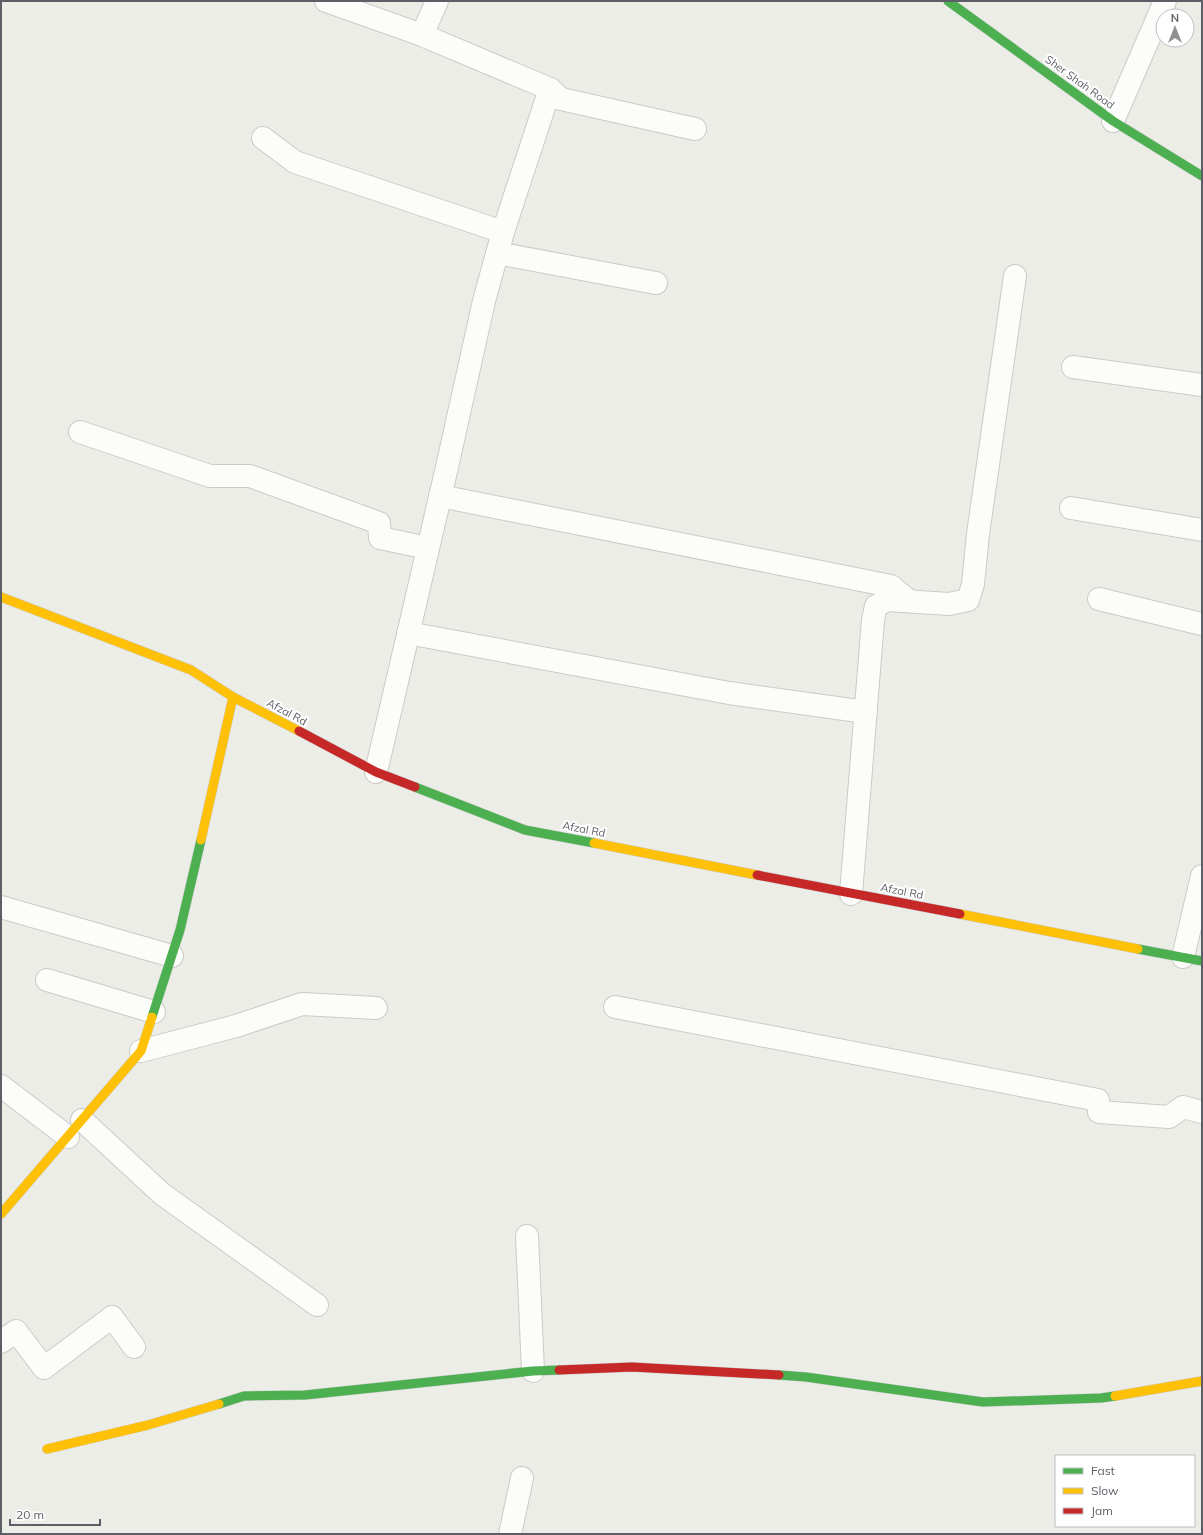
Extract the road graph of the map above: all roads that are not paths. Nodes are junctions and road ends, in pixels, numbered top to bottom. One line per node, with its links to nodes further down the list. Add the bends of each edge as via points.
1 (326, 1): 5 (street)
2 (438, 1): 5 (street)
3 (948, 1): 7 (street, Sher Shah Road)
4 (1165, 1): 7 (street)
5 (422, 35): 6 (street)
6 (550, 89): 8 (street, via 561,99); 11 (street)
7 (1113, 121): 10 (street, Sher Shah Road)
8 (695, 129)
9 (263, 138): 11 (street, via 295,162)
10 (1202, 176)
11 (503, 232): 12 (street)
12 (497, 253): 14 (street); 18 (street)
13 (1015, 276): 24 (street, via 968,600 949,604)
14 (656, 283)
15 (1073, 367): 16 (street)
16 (1202, 385)
17 (80, 432): 21 (street, via 210,476 250,476 379,523 380,538)
18 (440, 496): 21 (street); 24 (street, via 891,586)
19 (1071, 508): 20 (street)
20 (1202, 530)
21 (428, 548): 26 (street)
22 (1, 597): 27 (street, Afzal Rd, via 191,670)
23 (1099, 599): 25 (street)
24 (909, 601): 28 (street, via 888,600 876,606)
25 (1202, 624)
26 (408, 633): 28 (street, via 729,693); 29 (street)
27 (234, 697): 29 (street, Afzal Rd); 33 (street)
28 (866, 712): 31 (street)
29 (376, 772): 31 (street, Afzal Rd, via 525,830)
30 (1202, 876): 34 (street)
31 (851, 894): 34 (street, Afzal Rd)
32 (1, 908): 33 (street)
33 (172, 956): 38 (street)
34 (1193, 959)
35 (47, 980): 38 (street)
36 (615, 1007): 41 (street, via 1098,1100 1099,1112 1169,1117 1183,1107)
37 (376, 1008): 39 (street, via 302,1004 236,1026)
38 (154, 1012): 39 (street)
39 (142, 1051): 42 (street)
40 (1, 1086): 43 (street)
41 (1202, 1112)
42 (82, 1120): 43 (street); 46 (street, via 162,1194)
43 (68, 1137): 44 (street)
44 (1, 1214)
45 (527, 1236): 49 (street)
46 (317, 1304)
47 (1, 1342): 48 (street, via 16,1330 44,1368 112,1316)
48 (134, 1346)
49 (534, 1370): 50 (street, via 632,1367 806,1377 983,1402 1100,1398); 51 (street, via 305,1394 244,1396 148,1425)
50 (1202, 1381)
51 (47, 1449)
52 (522, 1478): 53 (street)
53 (510, 1534)

